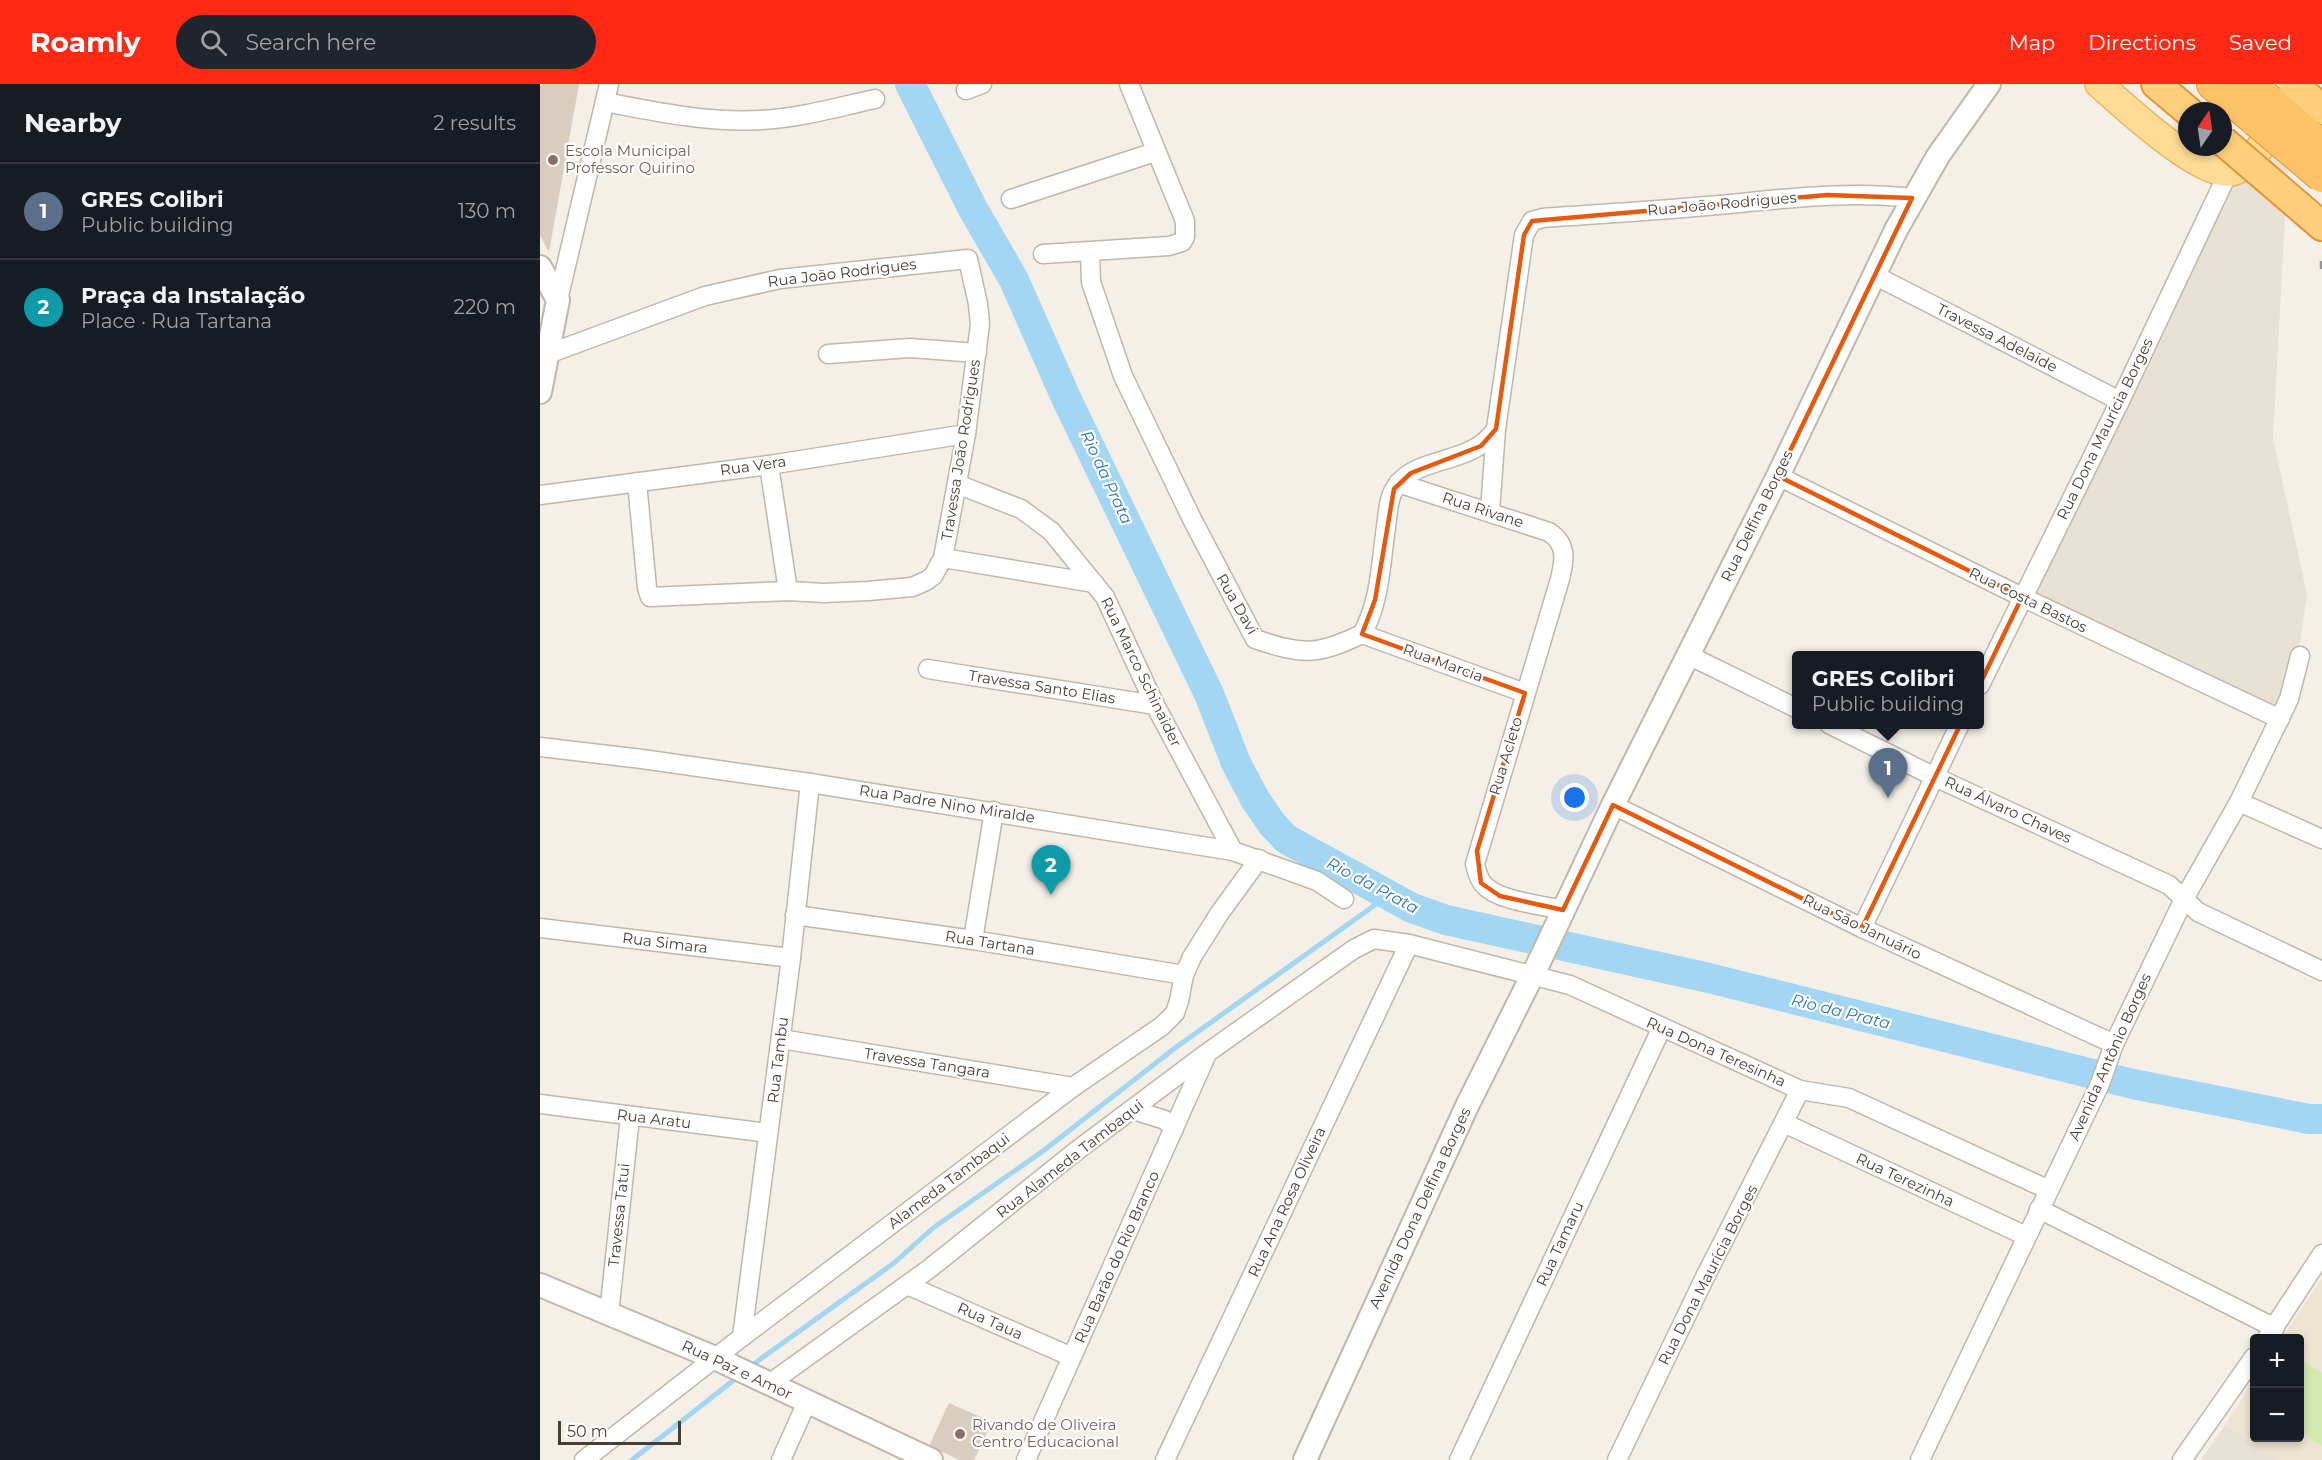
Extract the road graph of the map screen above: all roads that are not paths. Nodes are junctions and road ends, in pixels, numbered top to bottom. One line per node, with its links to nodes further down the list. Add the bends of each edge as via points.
1 (1129, 84): 13 (street)
2 (1989, 84): 16 (street, Rua Delfina Borges)
3 (2098, 84): 14 (main road, via 2175,147 2209,168)
4 (2156, 84): 9 (highway)
5 (2213, 84): 7 (highway)
6 (607, 93): 8 (street, via 677,116 723,120 805,115); 24 (street)
7 (2272, 95): 10 (highway, bridge); 11 (highway, bridge); 14 (main road, via 2291,97 2244,166); 15 (highway, bridge)
8 (875, 99)
9 (2178, 103)
10 (2322, 109)
11 (2322, 147)
12 (2232, 149): 18 (highway, bridge)
13 (1155, 152): 17 (street); 19 (street, via 1185,221 1182,242)
14 (2228, 173): 29 (street, Rua Dona Maurícia Borges)
15 (2322, 176)
16 (1912, 198): 23 (street, Rua Delfina Borges); 30 (street, Rua João Rodrigues, via 1827,195 1532,221 1524,235)
17 (1011, 199)
18 (2322, 226)
19 (1090, 252): 20 (street); 44 (street, Rua Davi, via 1091,282 1123,376 1255,639 1293,650 1314,651)
20 (1043, 254)
21 (968, 259): 25 (street, Travessa Joāo Rodrigues, via 980,324); 26 (street, Rua Joāo Rodrigues, via 780,279 705,296)
22 (540, 267): 24 (street)
23 (1874, 275): 29 (street, Travessa Adelaide); 33 (street, Rua Delfina Borges)
24 (558, 300): 26 (street)
25 (977, 353): 27 (street, via 909,348); 31 (street, Travessa Joāo Rodrigues)
26 (548, 354): 28 (street)
27 (828, 354)
28 (540, 392)
29 (2120, 401): 43 (street, Rua Dona Maurícia Borges)
30 (1496, 429): 35 (street, via 1481,446 1420,469); 38 (street)
31 (966, 434): 32 (street, Rua Vera); 36 (street, Travessa Joāo Rodrigues)
32 (769, 465): 34 (street, Rua Vera); 42 (street)
33 (1778, 476): 43 (street, Rua Costa Bastos); 45 (street, Rua Delfina Borges)
34 (637, 482): 37 (street, Rua Vera); 42 (street, Travessa Joāo Rodrigues, via 650,597)
35 (1398, 483): 38 (street, Rua Rivane); 44 (street, via 1390,502 1375,600)
36 (957, 484): 40 (street, Travessa Joāo Rodrigues); 41 (street, Rua Marco Schinaider, via 1021,508 1051,531)
37 (540, 495)
38 (1490, 511): 39 (street, Rua Rivane, via 1549,532)
39 (1562, 546): 49 (street, Rua Acleto, via 1565,560)
40 (943, 558): 41 (street); 42 (street, Travessa Joāo Rodrigues, via 933,576 912,587)
41 (1094, 583): 50 (street, Rua Marco Schinaider, via 1106,597)
42 (788, 591)
43 (2022, 597): 48 (street, Rua Dona Maurícia Borges); 52 (street, Rua Costa Bastos)
44 (1362, 634): 49 (street, Rua Marcia)
45 (1688, 655): 51 (street); 59 (street, Rua Delfina Borges)
46 (2300, 656): 52 (street, Avenida Antônio Borges)
47 (928, 669): 50 (street, Travessa Santo Elias)
48 (1984, 677)
49 (1525, 693): 67 (street, Rua Acleto, via 1475,864 1487,889)
50 (1155, 705): 62 (street, Rua Marco Schinaider)
51 (1792, 706)
52 (2280, 719): 58 (street, Avenida Antônio Borges)
53 (1839, 729): 56 (street, Rua Álvaro Chaves)
54 (1958, 729): 56 (street)
55 (540, 747): 57 (street, Rua Padre Nino Miralde)
56 (1935, 777): 65 (street, Rua Álvaro Chaves, via 2169,885); 69 (street)
57 (810, 783): 60 (street, Rua Padre Nino Miralde); 66 (street, Rua Tambu)
58 (2239, 802): 61 (street); 65 (street, Avenida Antônio Borges)
59 (1613, 804): 67 (street, Rua Delfina Borges); 69 (street, Rua Sāo Januário)
60 (994, 811): 62 (street, Rua Padre Nino Miralde); 71 (street)
61 (2322, 839)
62 (1233, 851): 63 (street, Rua Padre Nino Miralde)
63 (1259, 859): 64 (street, Rua Padre Nino Miralde, via 1317,880); 76 (street, Alameda Tambaqui, via 1203,938)
64 (1344, 899)
65 (2184, 899): 75 (street, Rua Álvaro Chaves, via 2198,912); 79 (street, Avenida Antônio Borges)
66 (795, 915): 71 (street, Rua Tartana); 73 (street, Rua Tambu)
67 (1560, 917): 74 (street, Rua Delfina Borges)
68 (540, 928): 73 (street, Rua Simara)
69 (1862, 928): 79 (street, Rua Sāo Januário)
70 (1374, 939): 72 (street, Rua Dona Teresinha); 80 (street, Rua Alameda Tambaqui, via 1354,949)
71 (973, 940): 76 (street, Rua Tartana)
72 (1409, 944): 74 (street, Rua Dona Teresinha); 107 (street, Rua Ana Rosa Oliveira)
73 (791, 958): 78 (street, Rua Tambu)
74 (1537, 966): 77 (street, Rua Dona Teresinha); 108 (street, Avenida Dona Delfina Borges, via 1467,1106)
75 (2322, 971)
76 (1184, 975): 81 (street, Alameda Tambaqui, via 1174,1013)
77 (1662, 1027): 82 (street, Rua Dona Teresinha); 109 (street, Rua Tamaru)
78 (781, 1039): 81 (street, Travessa Tangara); 88 (street, Rua Tambu)
79 (2111, 1052): 89 (street, Avenida Antônio Borges, via 2100,1084)
80 (1208, 1053): 84 (street, Rua Alameda Tambaqui); 87 (street, Rua Barão do Rio Branco)
81 (1073, 1087): 97 (street, Alameda Tambaqui)
82 (1800, 1090): 86 (street, Rua Dona Maurícia Borges); 89 (street, Rua Dona Teresinha, via 1849,1098)
83 (540, 1104): 85 (street, Rua Aratu)
84 (1133, 1110): 87 (street, via 1165,1120); 94 (street, Rua Alameda Tambaqui)
85 (630, 1117): 88 (street, Rua Aratu); 95 (street, Travessa Tatui)
86 (1784, 1124): 91 (street, Rua Terezinha); 110 (street, Rua Dona Maurícia Borges)
87 (1174, 1129): 98 (street, Rua Barão do Rio Branco)
88 (768, 1133): 97 (street, Rua Tambu)
89 (2049, 1190): 90 (street, Avenida Antônio Borges)
90 (2039, 1209): 91 (street, Avenida Antônio Borges); 96 (street)
91 (2026, 1236): 111 (street, Avenida Antônio Borges)
92 (2322, 1254): 96 (street)
93 (540, 1285): 95 (street, Rua Paz e Amor)
94 (908, 1285): 98 (street, Rua Taua); 101 (street, Rua Alameda Tambaqui)
95 (609, 1314): 99 (street, Rua Paz e Amor)
96 (2271, 1333)
97 (742, 1337): 99 (street, Alameda Tambaqui)
98 (1072, 1357): 106 (street, Rua Barão do Rio Branco)
99 (722, 1361): 101 (street, Rua Paz e Amor); 103 (street, Alameda Tambaqui)
100 (2250, 1363): 112 (street)
101 (762, 1381): 102 (street, Rua Paz e Amor)
102 (807, 1402): 104 (street); 105 (street, Rua Paz e Amor)
103 (584, 1460)
104 (781, 1460)
105 (931, 1460)
106 (1026, 1460)
107 (1165, 1460)
108 (1305, 1460)
109 (1459, 1460)
110 (1617, 1460)
111 (1920, 1460)
112 (2182, 1460)

